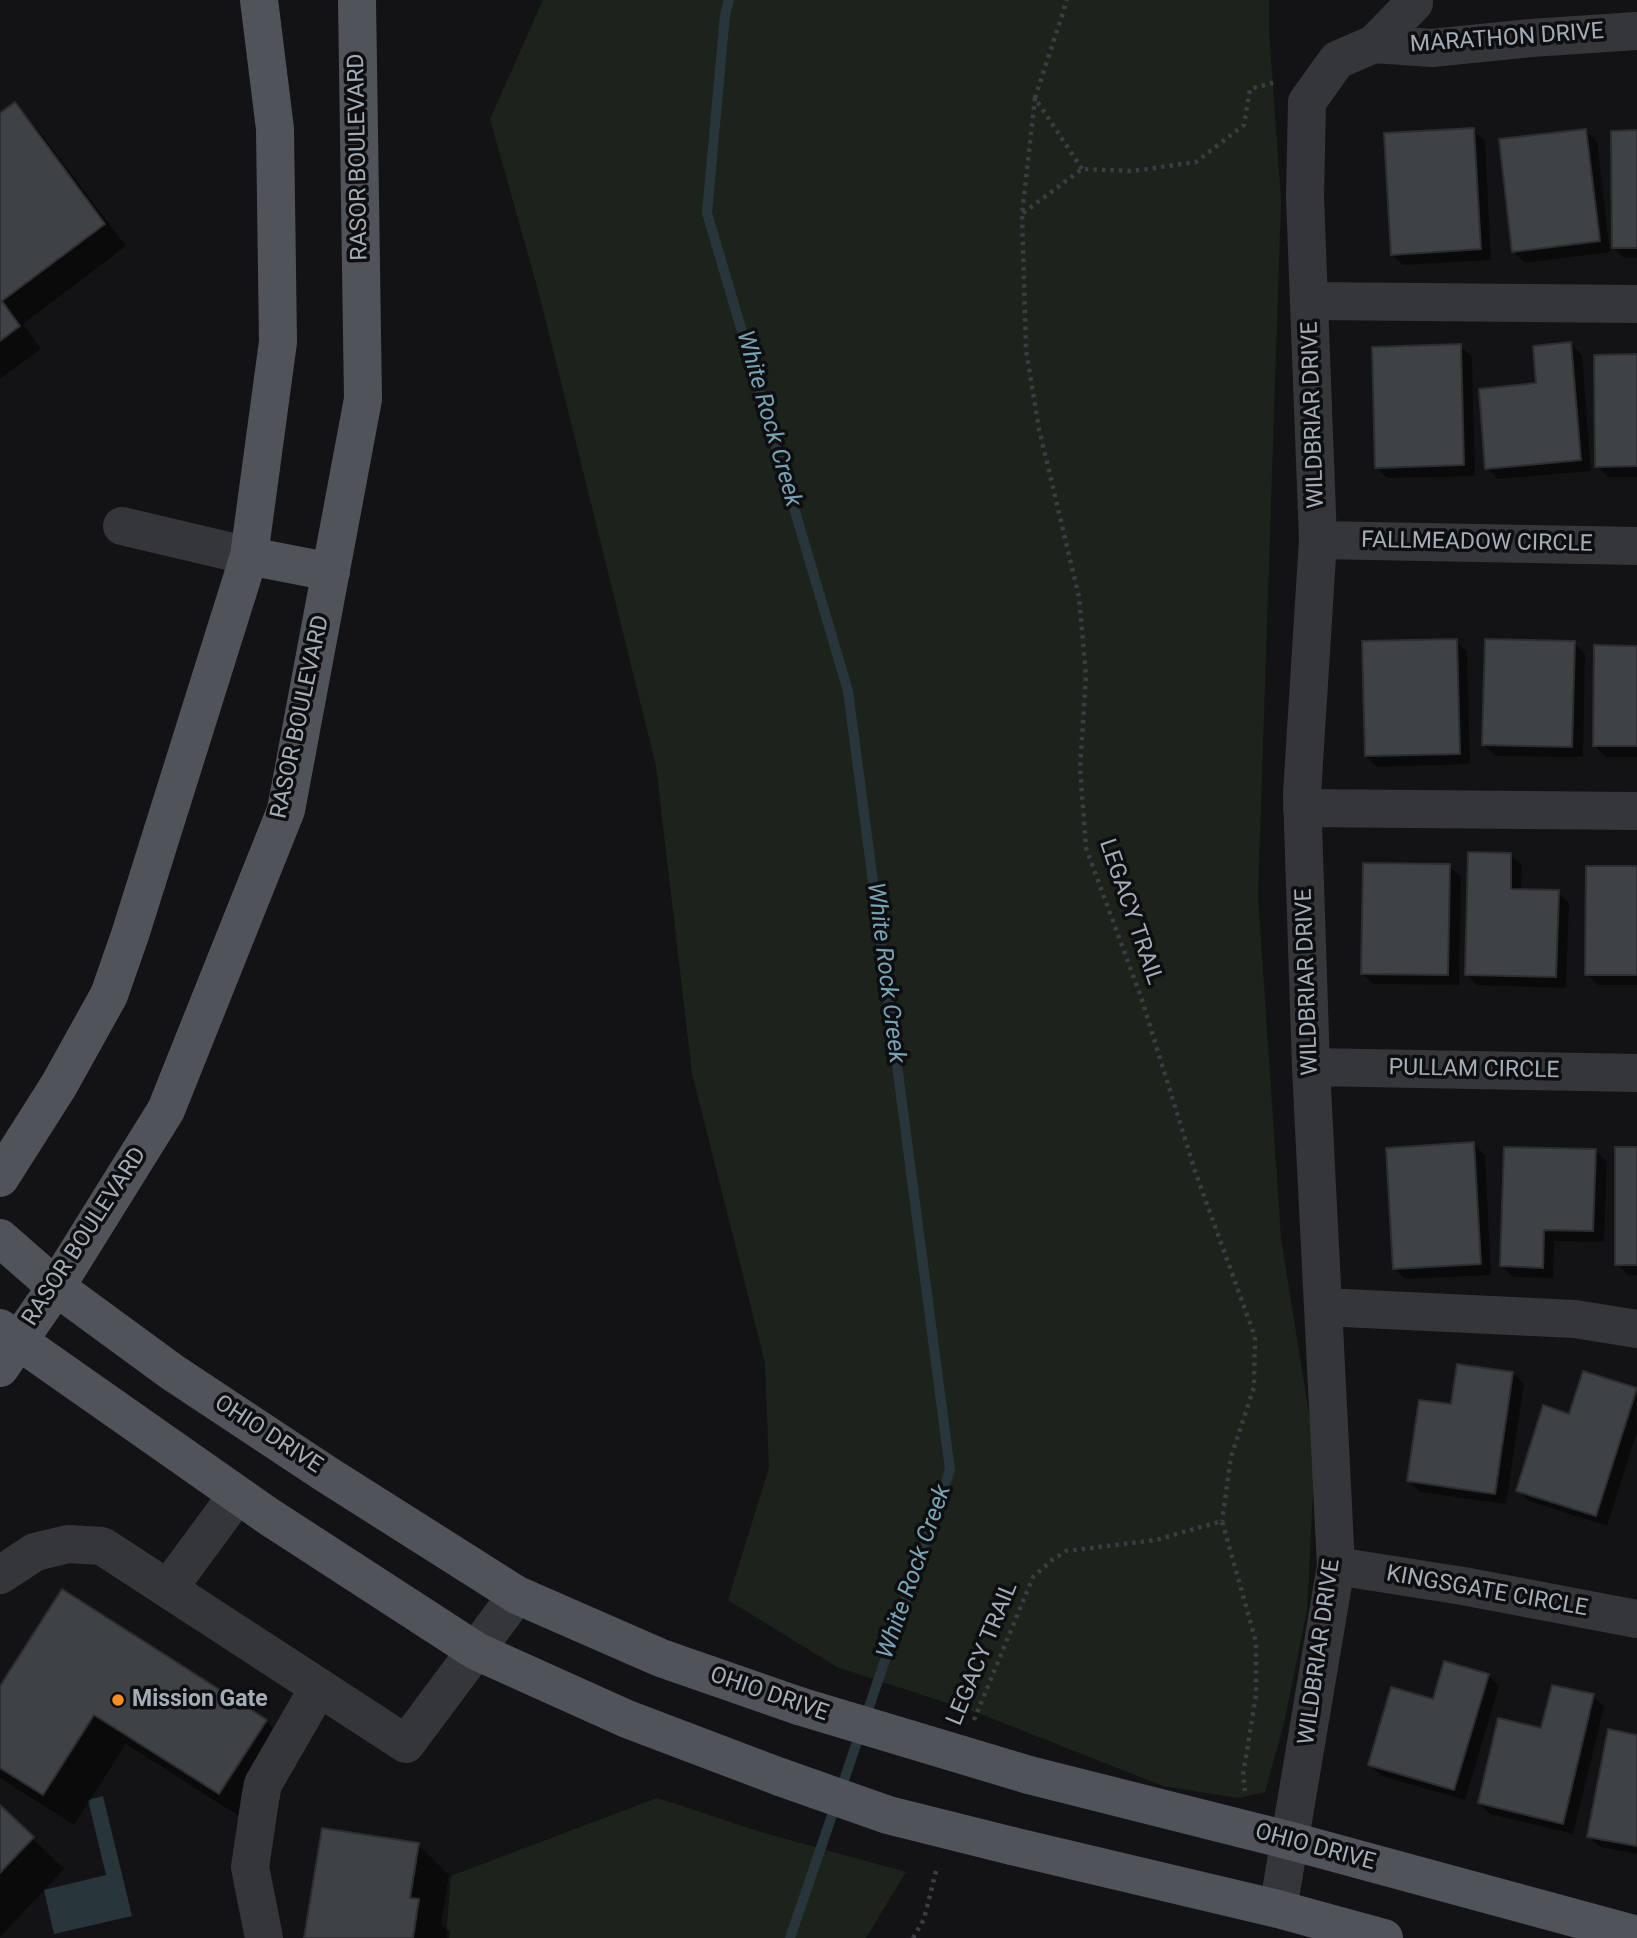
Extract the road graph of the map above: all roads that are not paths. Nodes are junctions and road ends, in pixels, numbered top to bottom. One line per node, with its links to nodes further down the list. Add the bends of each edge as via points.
1 (259, 0): 12 (main road, via 275,129 278,342)
2 (357, 0): 13 (main road, RASOR BOULEVARD, via 363,399)
3 (1414, 0): 5 (street)
4 (1637, 30): 5 (street, MARATHON DRIVE, via 1432,48)
5 (1374, 44): 6 (street, MARATHON DRIVE)
6 (1337, 60): 7 (street, WILDBRIAR DRIVE, via 1307,102)
7 (1310, 301): 8 (street); 10 (street, WILDBRIAR DRIVE)
8 (1637, 304)
9 (122, 526): 12 (street)
10 (1318, 540): 11 (street, FALLMEADOW CIRCLE); 14 (street, WILDBRIAR DRIVE)
11 (1637, 546)
12 (249, 556): 13 (main road); 18 (main road, via 109,995)
13 (331, 572): 20 (main road, RASOR BOULEVARD, via 286,810 166,1110)
14 (1302, 808): 15 (street); 16 (street, WILDBRIAR DRIVE)
15 (1637, 811)
16 (1311, 1067): 17 (street, PULLAM CIRCLE); 21 (street, WILDBRIAR DRIVE)
17 (1637, 1073)
18 (0, 1178)
19 (0, 1238): 20 (main road, OHIO DRIVE)
20 (56, 1287): 23 (main road, RASOR BOULEVARD); 28 (main road, OHIO DRIVE, via 172,1372)
21 (1323, 1307): 22 (street, via 1575,1319); 25 (street, WILDBRIAR DRIVE)
22 (1637, 1329)
23 (6, 1346): 24 (main road)
24 (237, 1495): 27 (street); 30 (main road)
25 (1336, 1566): 29 (street, KINGSGATE CIRCLE); 32 (street, WILDBRIAR DRIVE)
26 (0, 1575): 27 (street, via 35,1552 68,1544 102,1546)
27 (168, 1588): 31 (street)
28 (517, 1595): 30 (street); 32 (main road, OHIO DRIVE, bridge, via 661,1658 799,1706 1029,1775)
29 (1637, 1619)
30 (476, 1651): 31 (street, via 406,1744); 33 (main road, bridge, via 627,1718 888,1815)
31 (319, 1687): 35 (street, via 263,1784 250,1867)
32 (1291, 1841): 33 (street, WILDBRIAR DRIVE); 34 (main road, OHIO DRIVE)
33 (1278, 1909): 36 (main road)
34 (1637, 1935)
35 (264, 1938)
36 (1384, 1938)

